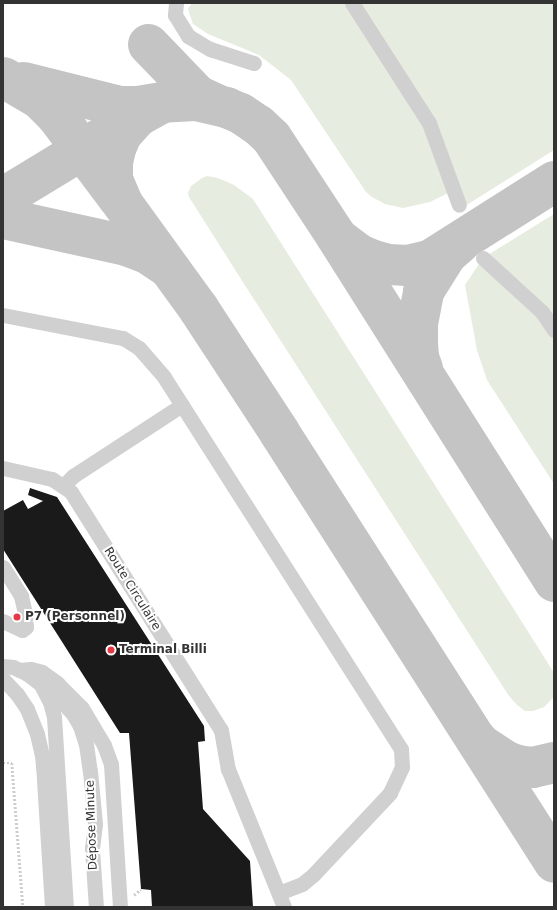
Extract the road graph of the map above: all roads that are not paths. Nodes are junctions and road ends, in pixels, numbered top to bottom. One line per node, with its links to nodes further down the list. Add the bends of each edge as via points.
1 (176, 3): 3 (street, via 175,15 188,36 210,49)
2 (352, 3): 4 (street, via 429,123)
3 (254, 63)
4 (459, 205)
5 (483, 258): 7 (street, via 542,312)
6 (3, 315): 8 (street, via 123,338 139,348 164,377)
7 (554, 330)
8 (182, 405): 10 (street, via 73,476); 17 (street, via 400,749 402,766 390,793 313,875 302,884)
9 (3, 468): 10 (street, Route Circulaire, via 52,479)
10 (64, 486): 17 (street, Route Circulaire, via 71,492 221,730 228,769)
11 (3, 566): 12 (street, via 21,596 26,627 22,630)
12 (3, 621)
13 (3, 666): 14 (street, Dépose Minute)
14 (19, 670): 16 (street, Dépose Minute); 21 (street, via 31,669 42,672 57,683 82,708 104,746 111,764)
15 (3, 680): 18 (street, via 27,709 37,734 43,774)
16 (40, 683): 19 (street, via 50,702 54,717); 20 (street, Dépose Minute, via 73,714 86,744 95,824 92,848)
17 (279, 893): 22 (street, Route Circulaire)
18 (52, 907)
19 (66, 907)
20 (96, 907)
21 (120, 907)
22 (284, 907)

